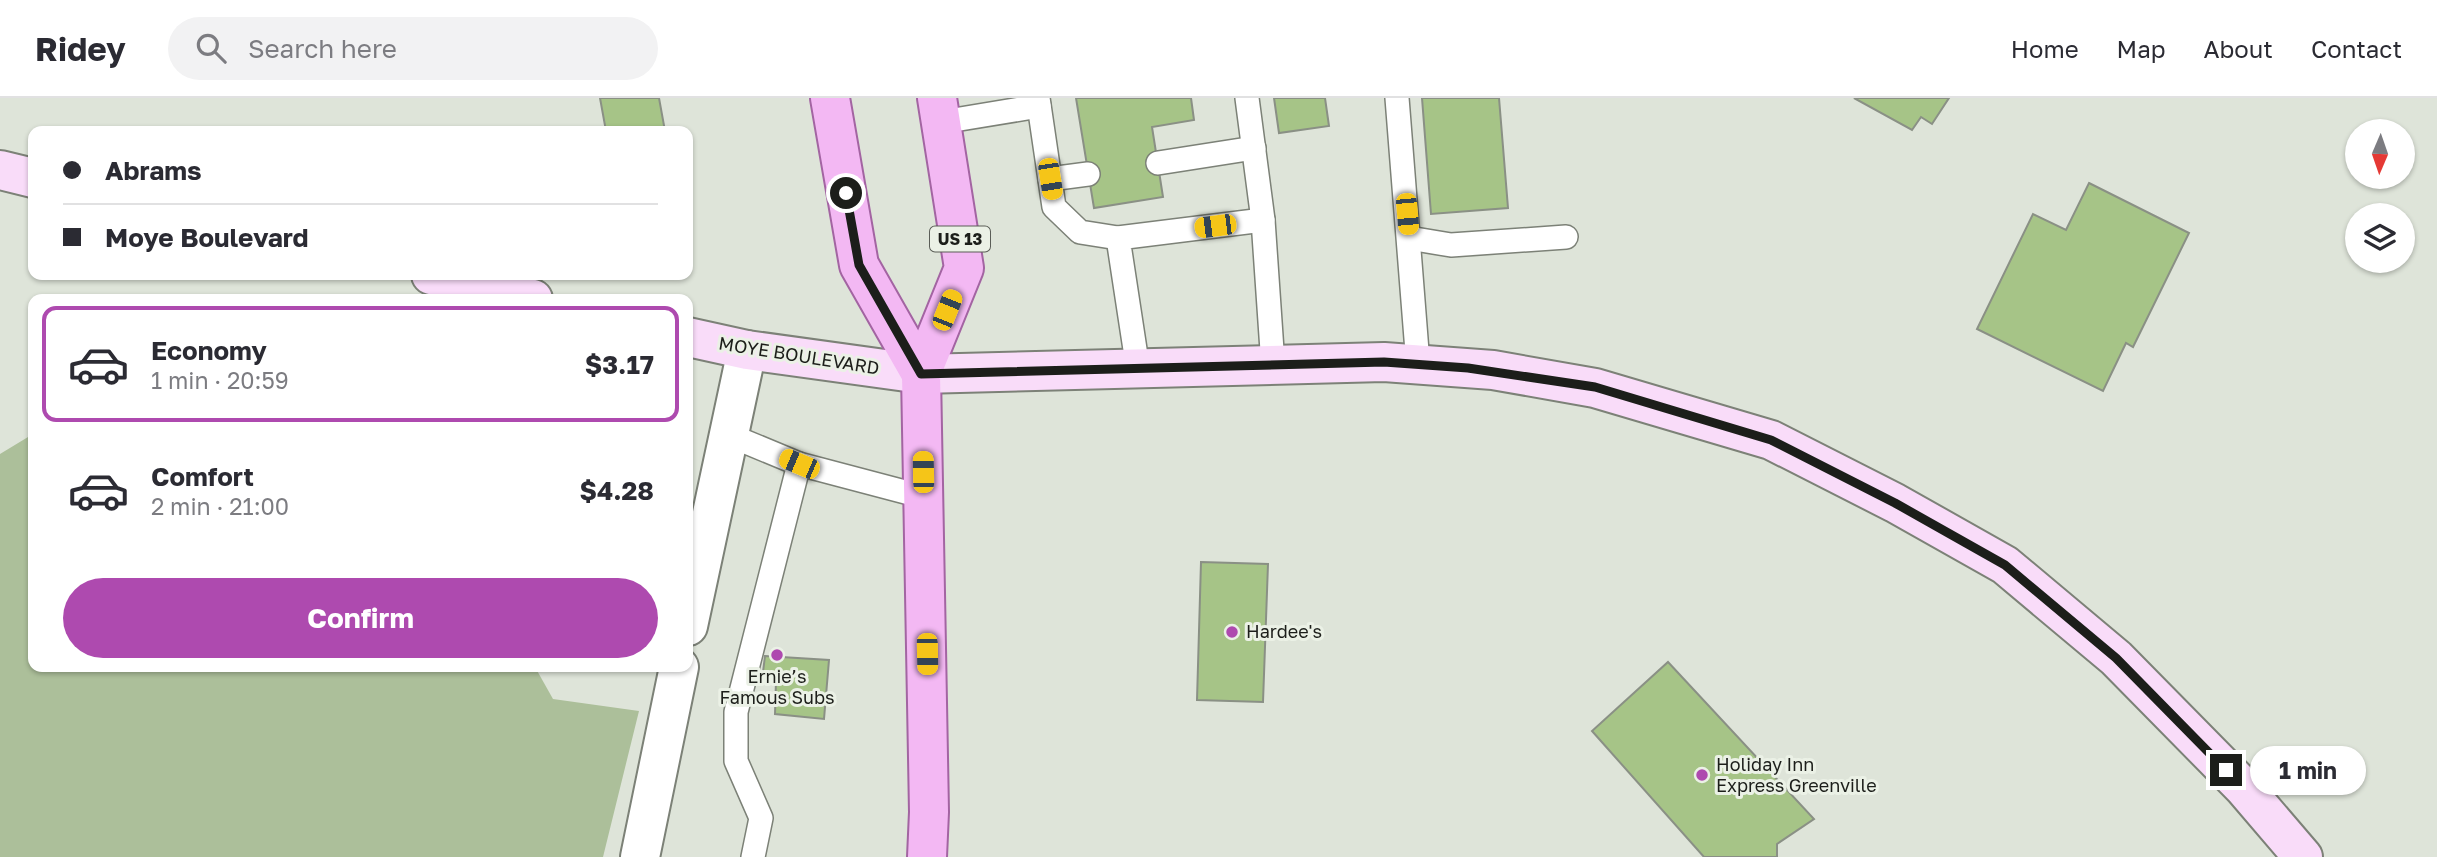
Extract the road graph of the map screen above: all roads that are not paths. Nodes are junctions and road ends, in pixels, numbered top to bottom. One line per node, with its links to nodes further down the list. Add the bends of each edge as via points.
1 (830, 98): 23 (main road, US 13, via 859,265)
2 (1247, 98): 6 (lane)
3 (1397, 98): 15 (lane)
4 (1038, 102): 5 (lane); 11 (lane)
5 (940, 110): 23 (main road, US 13, via 964,268)
6 (1254, 148): 7 (lane); 12 (lane)
7 (1158, 163)
8 (0, 170): 10 (main road)
9 (1088, 174): 11 (lane)
10 (28, 177)
11 (1050, 179): 14 (lane, via 1054,207 1080,232)
12 (1263, 220): 14 (lane); 21 (lane)
13 (1566, 237): 15 (lane, via 1451,245)
14 (1118, 238): 22 (lane)
15 (1409, 238): 20 (lane)
16 (452, 280): 17 (main road)
17 (512, 294)
18 (693, 338): 19 (main road, MOYE BOULEVARD)
19 (747, 350): 23 (main road, MOYE BOULEVARD); 24 (street)
20 (1418, 364): 21 (main road, MOYE BOULEVARD); 32 (main road, MOYE BOULEVARD, via 1493,370 1595,387 1771,440 1895,503 2005,565 2116,658 2244,788)
21 (1273, 365): 22 (main road, MOYE BOULEVARD)
22 (1138, 369): 23 (main road, MOYE BOULEVARD)
23 (921, 374): 26 (main road, US 13)
24 (729, 435): 25 (lane); 27 (street)
25 (799, 464): 26 (lane); 30 (lane, via 736,712 736,761 761,818)
26 (924, 497): 31 (main road, US 13)
27 (693, 603)
28 (678, 672): 29 (street)
29 (640, 857)
30 (753, 857)
31 (927, 857)
32 (2303, 857)

